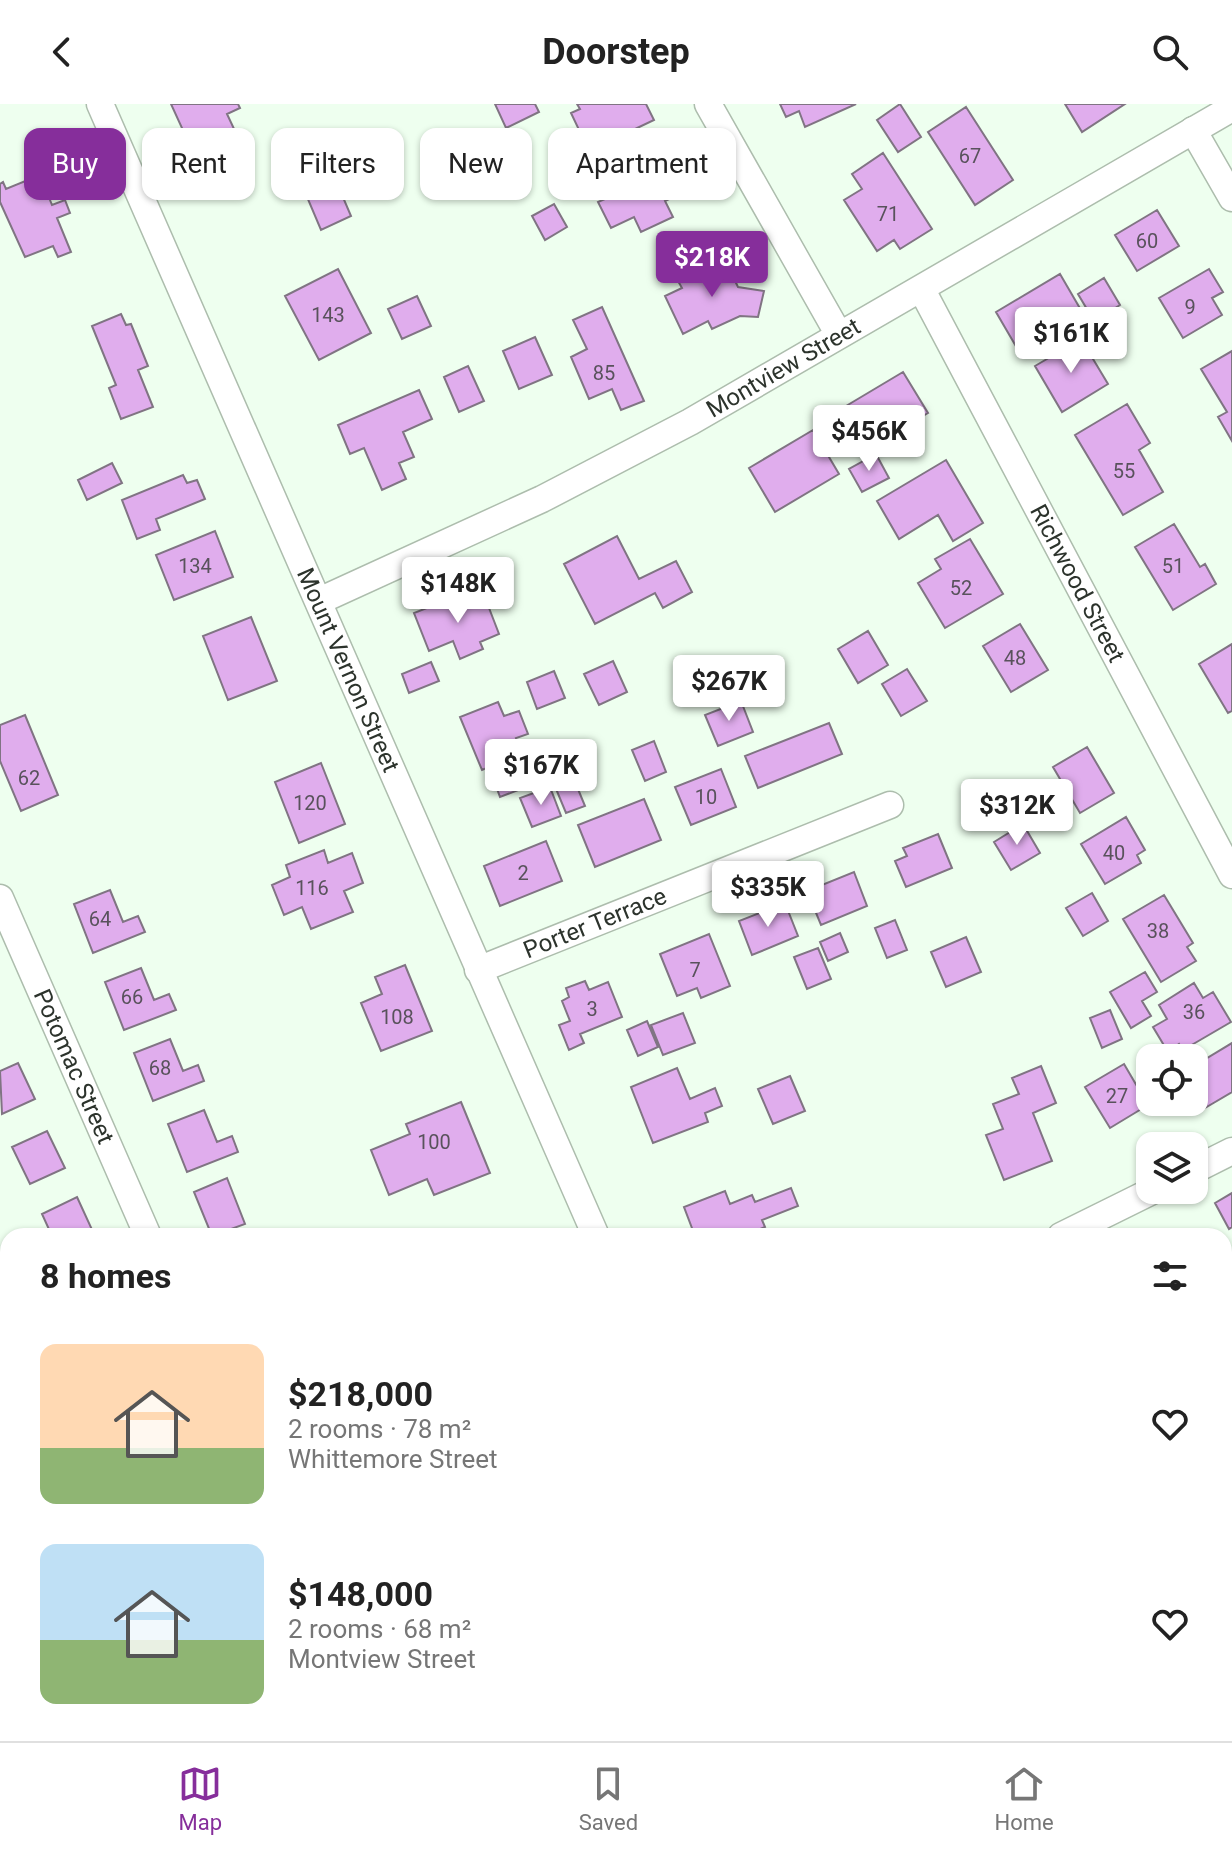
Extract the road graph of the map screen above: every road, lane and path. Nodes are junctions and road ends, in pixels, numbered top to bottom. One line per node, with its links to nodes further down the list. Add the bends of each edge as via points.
1 (100, 104): 8 (street, Mount Vernon Street)
2 (708, 104): 7 (street)
3 (1225, 109): 4 (street, Montview Street)
4 (1193, 130): 5 (street); 6 (street, Montview Street)
5 (1232, 198)
6 (922, 290): 7 (street, Montview Street); 10 (street, Richwood Street)
7 (839, 335): 8 (street, Montview Street, via 690,422 542,499)
8 (319, 601): 12 (street, Mount Vernon Street)
9 (890, 805): 12 (street, Porter Terrace)
10 (1232, 875)
11 (0, 898): 16 (street, Potomac Street)
12 (478, 970): 17 (street, Mount Vernon Street)
13 (1232, 1151): 14 (street)
14 (1208, 1163)
15 (1136, 1199): 18 (street)
16 (144, 1228)
17 (592, 1228)
18 (1077, 1228)

